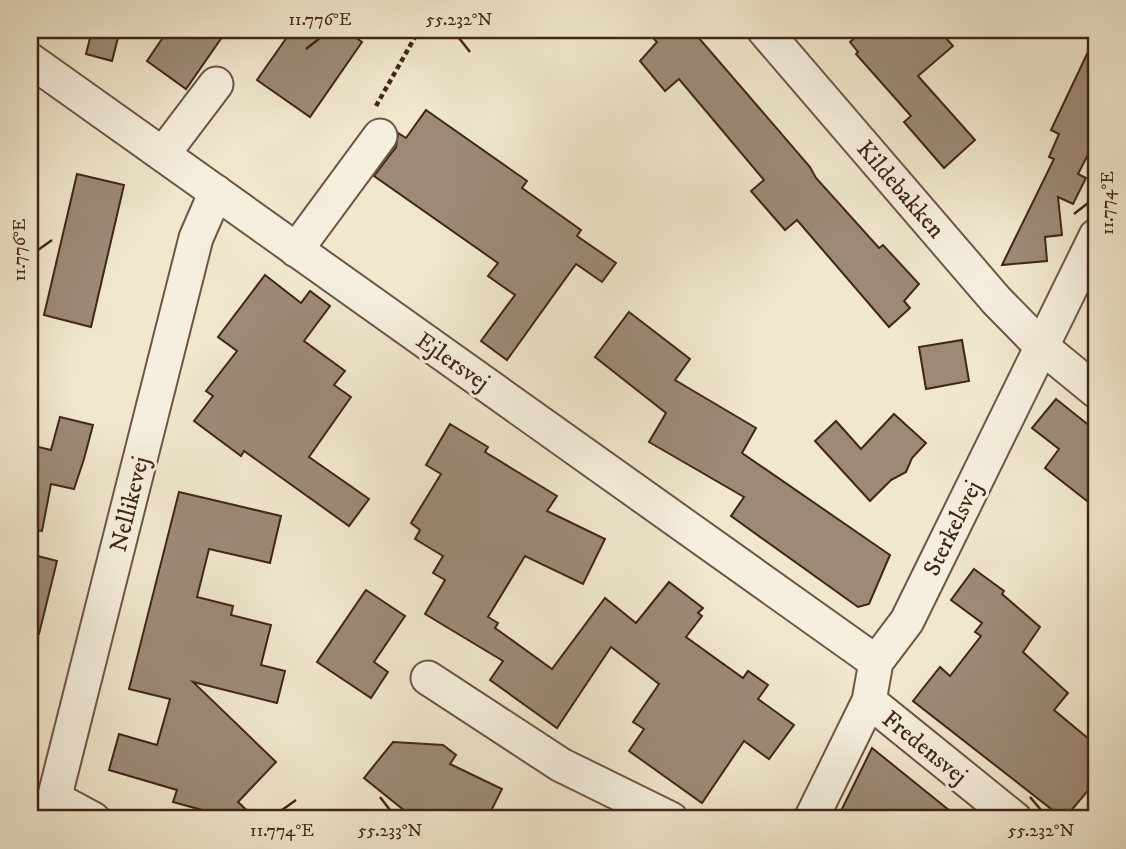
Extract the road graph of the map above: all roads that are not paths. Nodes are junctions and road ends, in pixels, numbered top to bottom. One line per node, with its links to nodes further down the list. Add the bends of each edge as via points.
1 (764, 30): 9 (street, Kildebakken, via 996,300)
2 (30, 60): 5 (street, Ejlersvej)
3 (216, 84): 5 (street)
4 (380, 136): 8 (street)
5 (163, 154): 6 (street, Ejlersvej)
6 (216, 192): 8 (street, Ejlersvej); 14 (street, Nellikevej, via 196,238)
7 (1096, 236): 9 (street, Sterkelsvej)
8 (296, 250): 11 (street, Ejlersvej)
9 (1041, 346): 10 (street, Kildebakken); 11 (street, Sterkelsvej, via 907,621)
10 (1096, 391)
11 (876, 662): 13 (street, Sterkelsvej)
12 (428, 677): 16 (street, via 561,765)
13 (869, 701): 17 (street, Sterkelsvej); 18 (street, Fredensvej)
14 (51, 808): 15 (street)
15 (93, 819)
16 (671, 819)
17 (811, 819)
18 (1014, 819)

